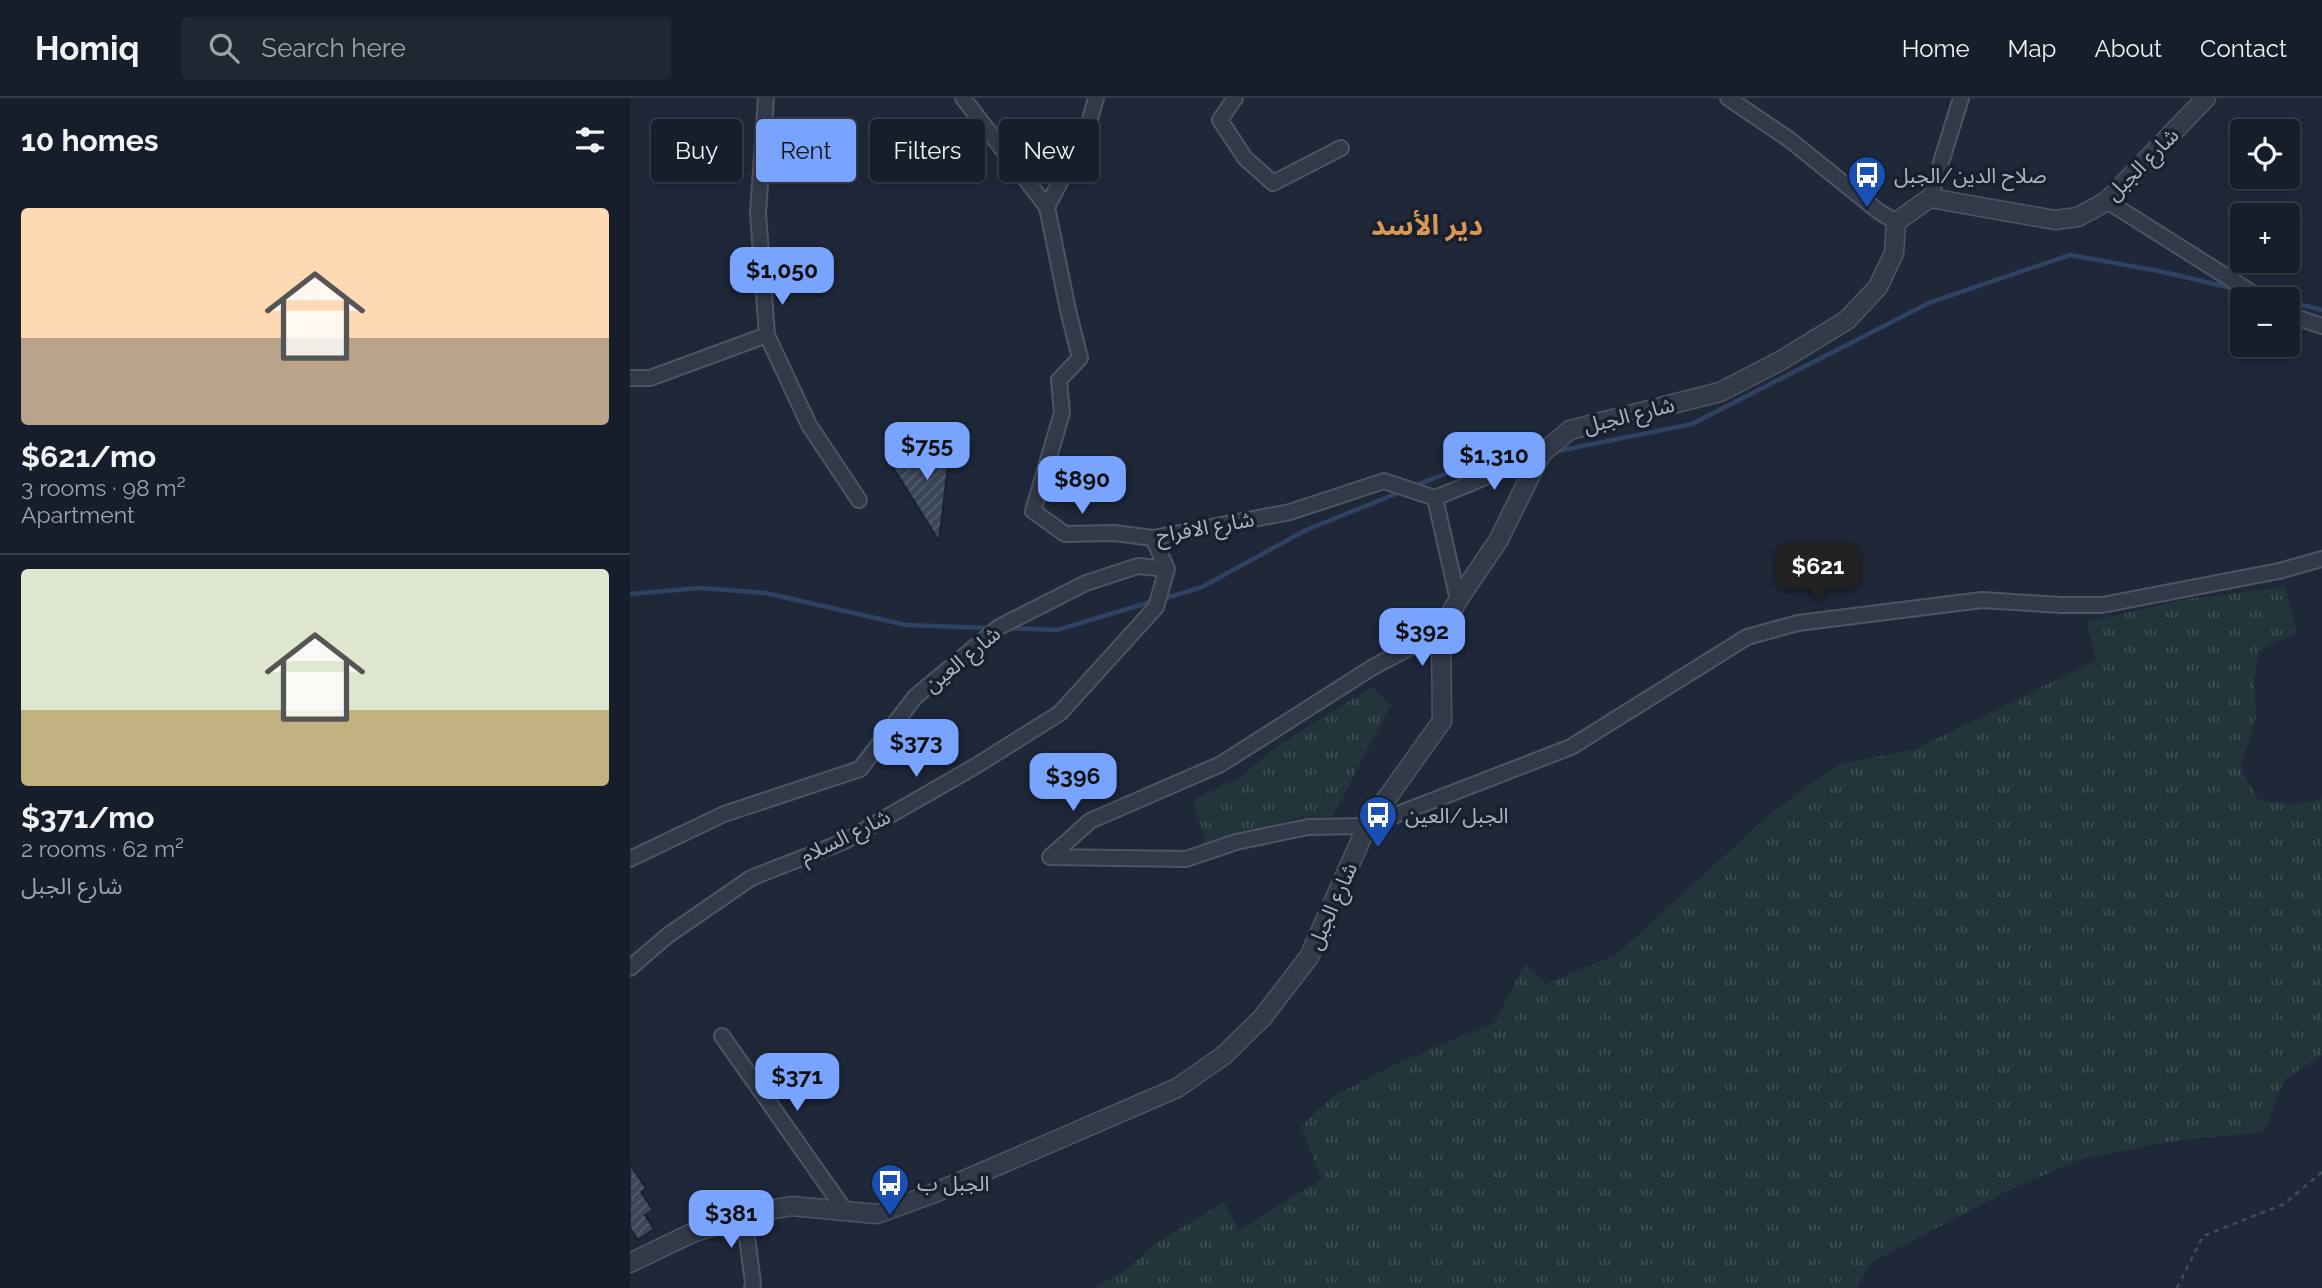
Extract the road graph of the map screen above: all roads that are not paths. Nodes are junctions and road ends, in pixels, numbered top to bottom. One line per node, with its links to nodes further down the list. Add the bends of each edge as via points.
1 (766, 98): 16 (street, via 758,213)
2 (963, 98): 11 (street, شارع الافراح)
3 (1096, 98): 11 (street, via 1087,130)
4 (1235, 98): 8 (street, via 1220,120 1245,158 1273,183)
5 (1728, 98): 12 (street)
6 (1961, 98): 9 (street)
7 (2206, 98): 10 (street, شارع الجبل)
8 (1341, 148)
9 (1930, 198): 10 (street, شارع الجبل, via 2055,220 2078,217); 12 (street)
10 (2107, 201): 13 (street)
11 (1047, 208): 21 (street, شارع الافراح, via 1080,358 1059,380 1062,413 1033,511 1065,534)
12 (1896, 222): 18 (street, شارع الجبل, via 1894,253 1878,287 1847,320 1720,392 1570,430)
13 (2243, 287)
14 (2300, 318): 15 (street)
15 (2322, 326)
16 (767, 335): 17 (street, via 650,378); 20 (street, via 809,425)
17 (630, 378)
18 (1541, 454): 19 (street); 24 (street, شارع الجبل, via 1498,541)
19 (1435, 498): 21 (street, شارع الافراح, via 1384,481 1290,512); 24 (street)
20 (859, 500)
21 (1153, 538): 23 (street)
22 (2322, 559): 26 (street, via 2102,605 1982,600 1785,626 1747,637 1571,747)
23 (1167, 569): 27 (street, شارع العين, via 1138,566 1086,583 999,627 915,697 860,769 724,814); 28 (street, شارع السلام, via 1156,607 1060,713 845,841 751,878 667,936)
24 (1458, 600): 25 (street, شارع الجبل)
25 (1441, 631): 26 (street, شارع الجبل, via 1442,721); 26 (street, via 1373,667 1221,764 1090,821 1050,857 1186,859 1236,842 1308,827)
26 (1367, 826): 30 (street, شارع الجبل, via 1310,957 1262,1018 1223,1056 1177,1088 932,1194 877,1214)
27 (630, 859)
28 (630, 968)
29 (722, 1036): 30 (street)
30 (844, 1209): 31 (street, شارع الجبل, via 791,1206)
31 (744, 1214): 32 (street, شارع الجبل); 33 (street)
32 (630, 1263)
33 (752, 1288)

